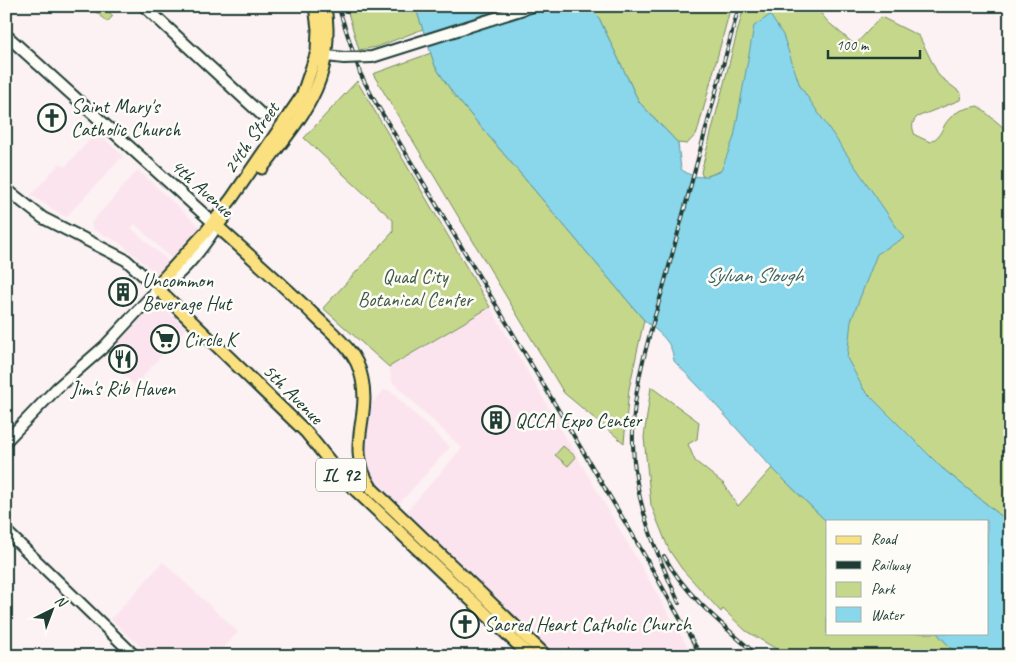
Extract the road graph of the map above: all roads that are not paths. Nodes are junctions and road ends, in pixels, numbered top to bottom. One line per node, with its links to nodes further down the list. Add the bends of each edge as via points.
1 (144, 6): 7 (street)
2 (315, 6): 6 (main road)
3 (325, 6): 6 (main road, via 328,31)
4 (533, 6): 6 (street, bridge, via 372,57)
5 (6, 35): 9 (street, 4th Avenue)
6 (321, 56): 9 (main road, 24th Street, via 317,90 307,109)
7 (262, 115)
8 (6, 189): 10 (street, 5th Avenue, via 43,218 126,260)
9 (215, 225): 10 (main road, 24th Street, via 163,279); 15 (main road, 4th Avenue / IL 92, via 348,349 359,368 364,390 358,458 372,489)
10 (158, 289): 11 (street, 24th Street, via 105,346 57,388); 14 (main road, 5th Avenue / IL 92, via 306,432 344,479)
11 (6, 441)
12 (6, 531): 13 (street)
13 (135, 656)
14 (530, 656)
15 (546, 656)

